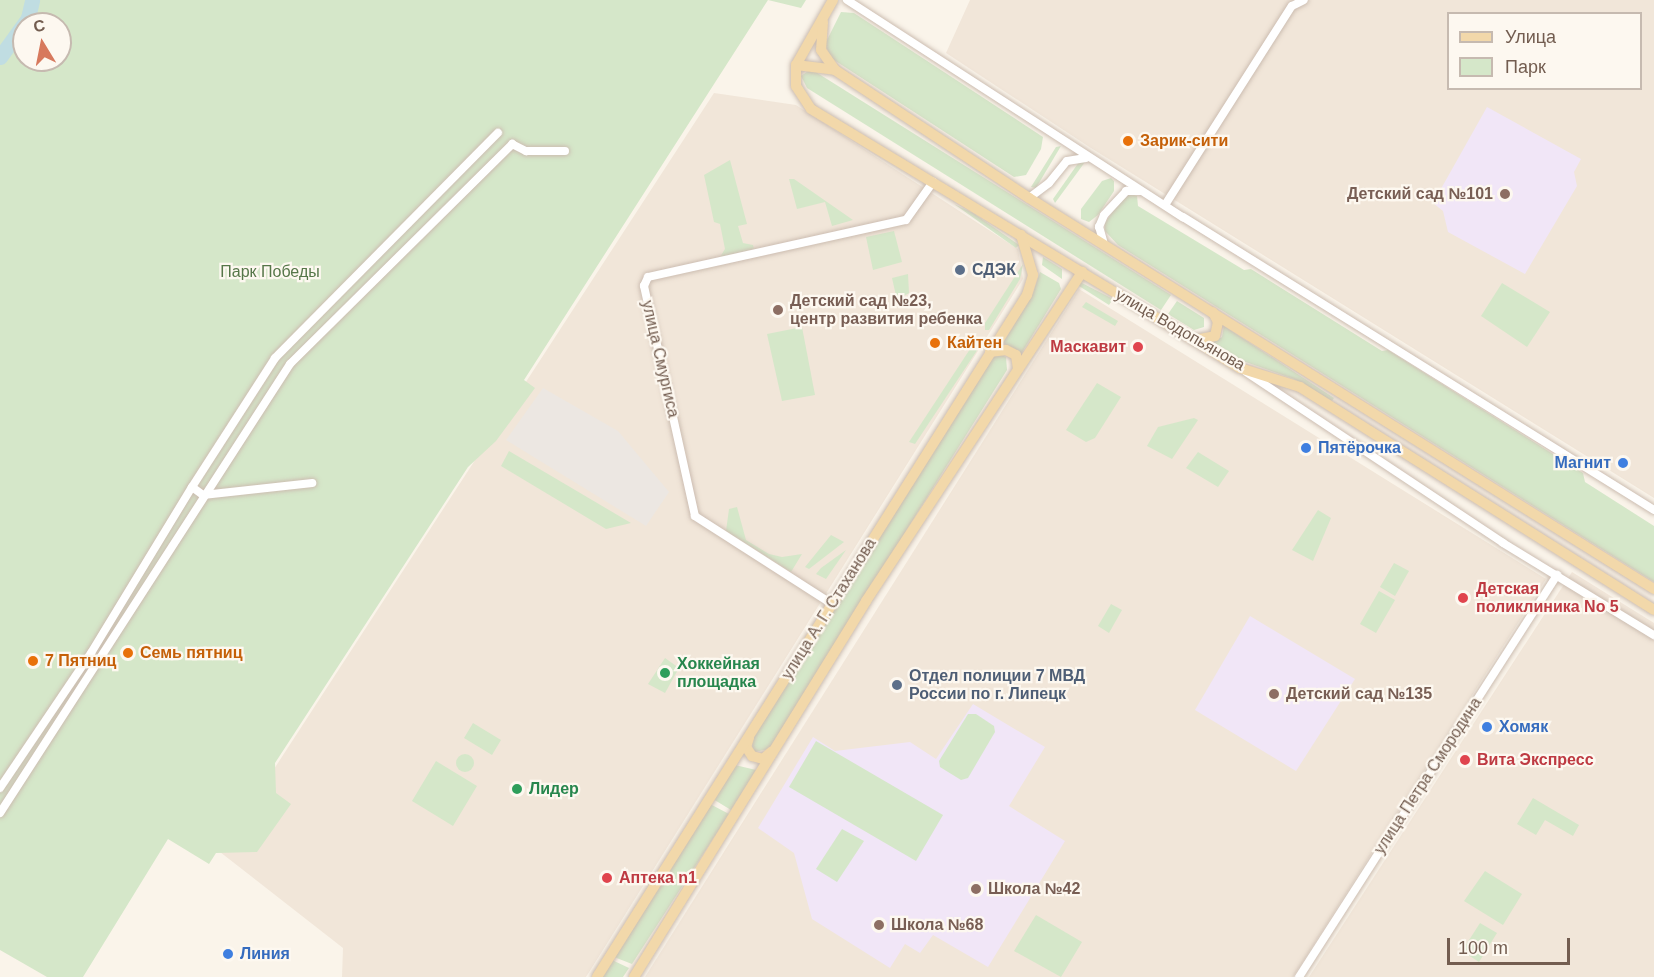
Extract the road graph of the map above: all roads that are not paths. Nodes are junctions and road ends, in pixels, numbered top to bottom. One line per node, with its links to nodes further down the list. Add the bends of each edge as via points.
1 (833, 0): 4 (main road)
2 (847, 0): 9 (street)
3 (1304, 0): 13 (street, via 1292,6)
4 (824, 16): 5 (main road); 6 (main road, улица Водопьянова, via 821,50)
5 (796, 65): 6 (main road, улица Водопьянова); 10 (main road, улица Водопьянова, via 796,86 812,109)
6 (835, 70): 12 (main road, улица Водопьянова)
7 (498, 133): 23 (street, via 275,358)
8 (566, 151): 24 (street, via 526,151 512,144 290,364)
9 (1095, 161): 11 (street); 12 (street, via 1077,157 1067,161 1045,187)
10 (933, 182): 14 (main road, улица Водопьянова); 28 (street, улица Смургиса, via 906,220 648,277 644,286 695,516)
11 (1143, 192): 13 (street); 15 (street, via 1126,191 1111,205 1099,227)
12 (1029, 198): 15 (main road, улица Водопьянова)
13 (1165, 205): 25 (street)
14 (1021, 235): 16 (main road, улица Водопьянова); 19 (main road, улица А. Г. Стаханова, via 1033,275 1027,295)
15 (1104, 244): 17 (main road, улица Водопьянова)
16 (1082, 272): 18 (main road, улица Водопьянова); 21 (main road, улица А. Г. Стаханова)
17 (1210, 309): 18 (main road, via 1218,322 1215,336); 27 (main road, улица Водопьянова)
18 (1195, 340): 20 (main road, улица Водопьянова)
19 (990, 352): 21 (main road, via 1006,350 1016,355); 28 (main road, улица А. Г. Стаханова)
20 (1240, 368): 26 (street, via 1286,402); 29 (main road, улица Водопьянова, via 1300,387)
21 (1018, 369): 32 (main road, улица А. Г. Стаханова)
22 (312, 483): 24 (street)
23 (192, 487): 24 (street); 33 (street, via 91,653)
24 (203, 495): 34 (street, via 99,665)
25 (1654, 510)
26 (1557, 575): 30 (street); 37 (street, улица Петра Смородина)
27 (1654, 589)
28 (832, 604): 31 (main road, улица А. Г. Стаханова)
29 (1654, 610)
30 (1654, 635)
31 (751, 732): 32 (main road, via 746,747 752,756 763,759); 35 (main road, улица А. Г. Стаханова)
32 (775, 748): 36 (main road, улица А. Г. Стаханова)
33 (0, 788)
34 (0, 813)
35 (597, 977)
36 (634, 977)
37 (1299, 977)

